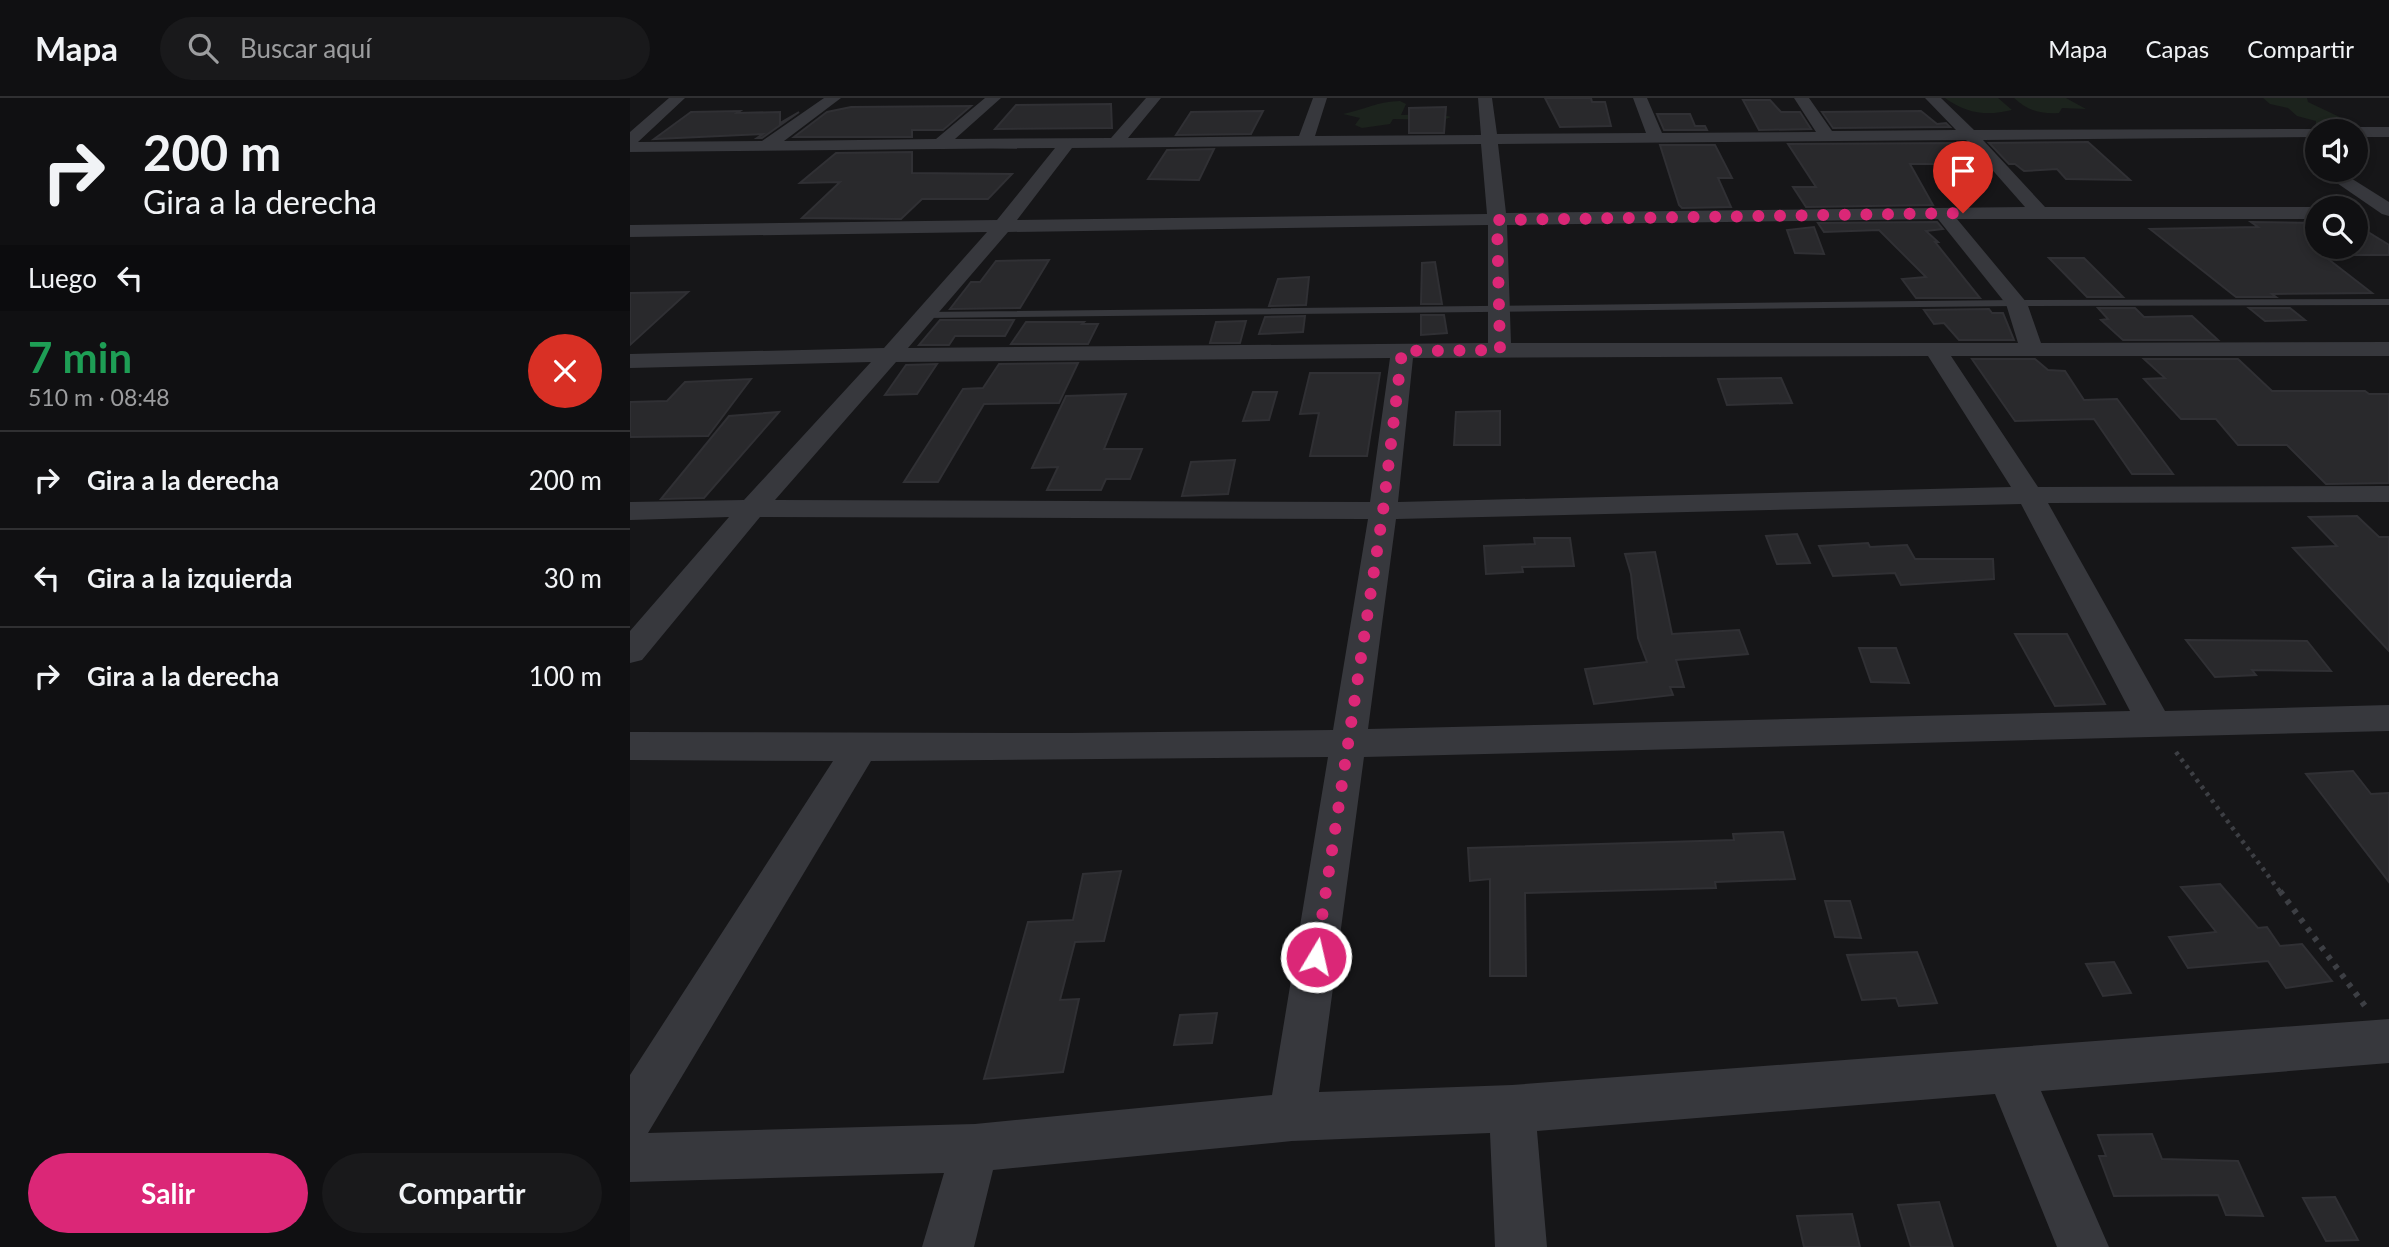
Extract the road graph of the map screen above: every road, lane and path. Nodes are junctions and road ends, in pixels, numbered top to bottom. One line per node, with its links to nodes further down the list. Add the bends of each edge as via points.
1 (678, 98): 19 (street)
2 (834, 98): 23 (street)
3 (994, 98): 21 (street)
4 (1154, 98): 20 (street)
5 (1320, 98): 18 (street)
6 (1485, 98): 17 (street)
7 (1640, 98): 16 (street)
8 (1801, 98): 15 (street)
9 (1932, 98): 14 (street)
10 (2270, 132): 11 (street); 14 (street); 25 (street)
11 (2305, 132)
12 (2368, 132): 13 (street)
13 (2389, 132)
14 (1971, 135): 15 (street); 27 (street)
15 (1827, 136): 16 (street)
16 (1656, 137): 17 (street)
17 (1487, 138): 18 (street); 32 (street)
18 (1306, 140): 20 (street)
19 (630, 141)
20 (1115, 143): 22 (street)
21 (940, 144): 22 (street); 23 (street)
22 (1067, 144): 33 (street)
23 (767, 145): 24 (street)
24 (630, 147)
25 (2294, 148)
26 (2345, 182): 28 (street)
27 (2039, 212): 29 (street); 30 (street)
28 (2389, 212): 31 (street)
29 (1943, 213): 32 (street); 36 (street)
30 (2305, 213)
31 (2368, 213)
32 (1497, 220): 33 (street); 37 (street)
33 (1002, 227): 34 (street); 38 (street)
34 (630, 231)
35 (2389, 302): 36 (lane)
36 (2016, 303): 37 (lane); 39 (street)
37 (1499, 308): 38 (lane); 41 (street)
38 (924, 316): 44 (street)
39 (2031, 348): 40 (street); 42 (street)
40 (2389, 349)
41 (1500, 350): 42 (street); 43 (street)
42 (1935, 350): 47 (street)
43 (1402, 351): 44 (street); 50 (street)
44 (890, 355): 45 (street); 48 (street)
45 (630, 361)
46 (2389, 494): 47 (street)
47 (2030, 495): 50 (street); 53 (street)
48 (752, 508): 49 (street); 50 (street); 51 (street)
49 (630, 511)
50 (1383, 511): 54 (street)
51 (630, 652)
52 (2389, 718): 53 (street)
53 (2154, 723): 54 (street); 57 (path)
54 (1348, 744): 56 (street); 60 (street)
55 (630, 746): 56 (street)
56 (860, 749): 61 (street)
57 (2381, 1029): 58 (street)
58 (2008, 1072): 59 (street); 66 (street)
59 (1512, 1109): 60 (street); 65 (street)
60 (1292, 1117): 62 (street)
61 (630, 1118)
62 (975, 1148): 63 (street); 64 (street)
63 (630, 1158)
64 (948, 1247)
65 (1521, 1247)
66 (2083, 1247)

